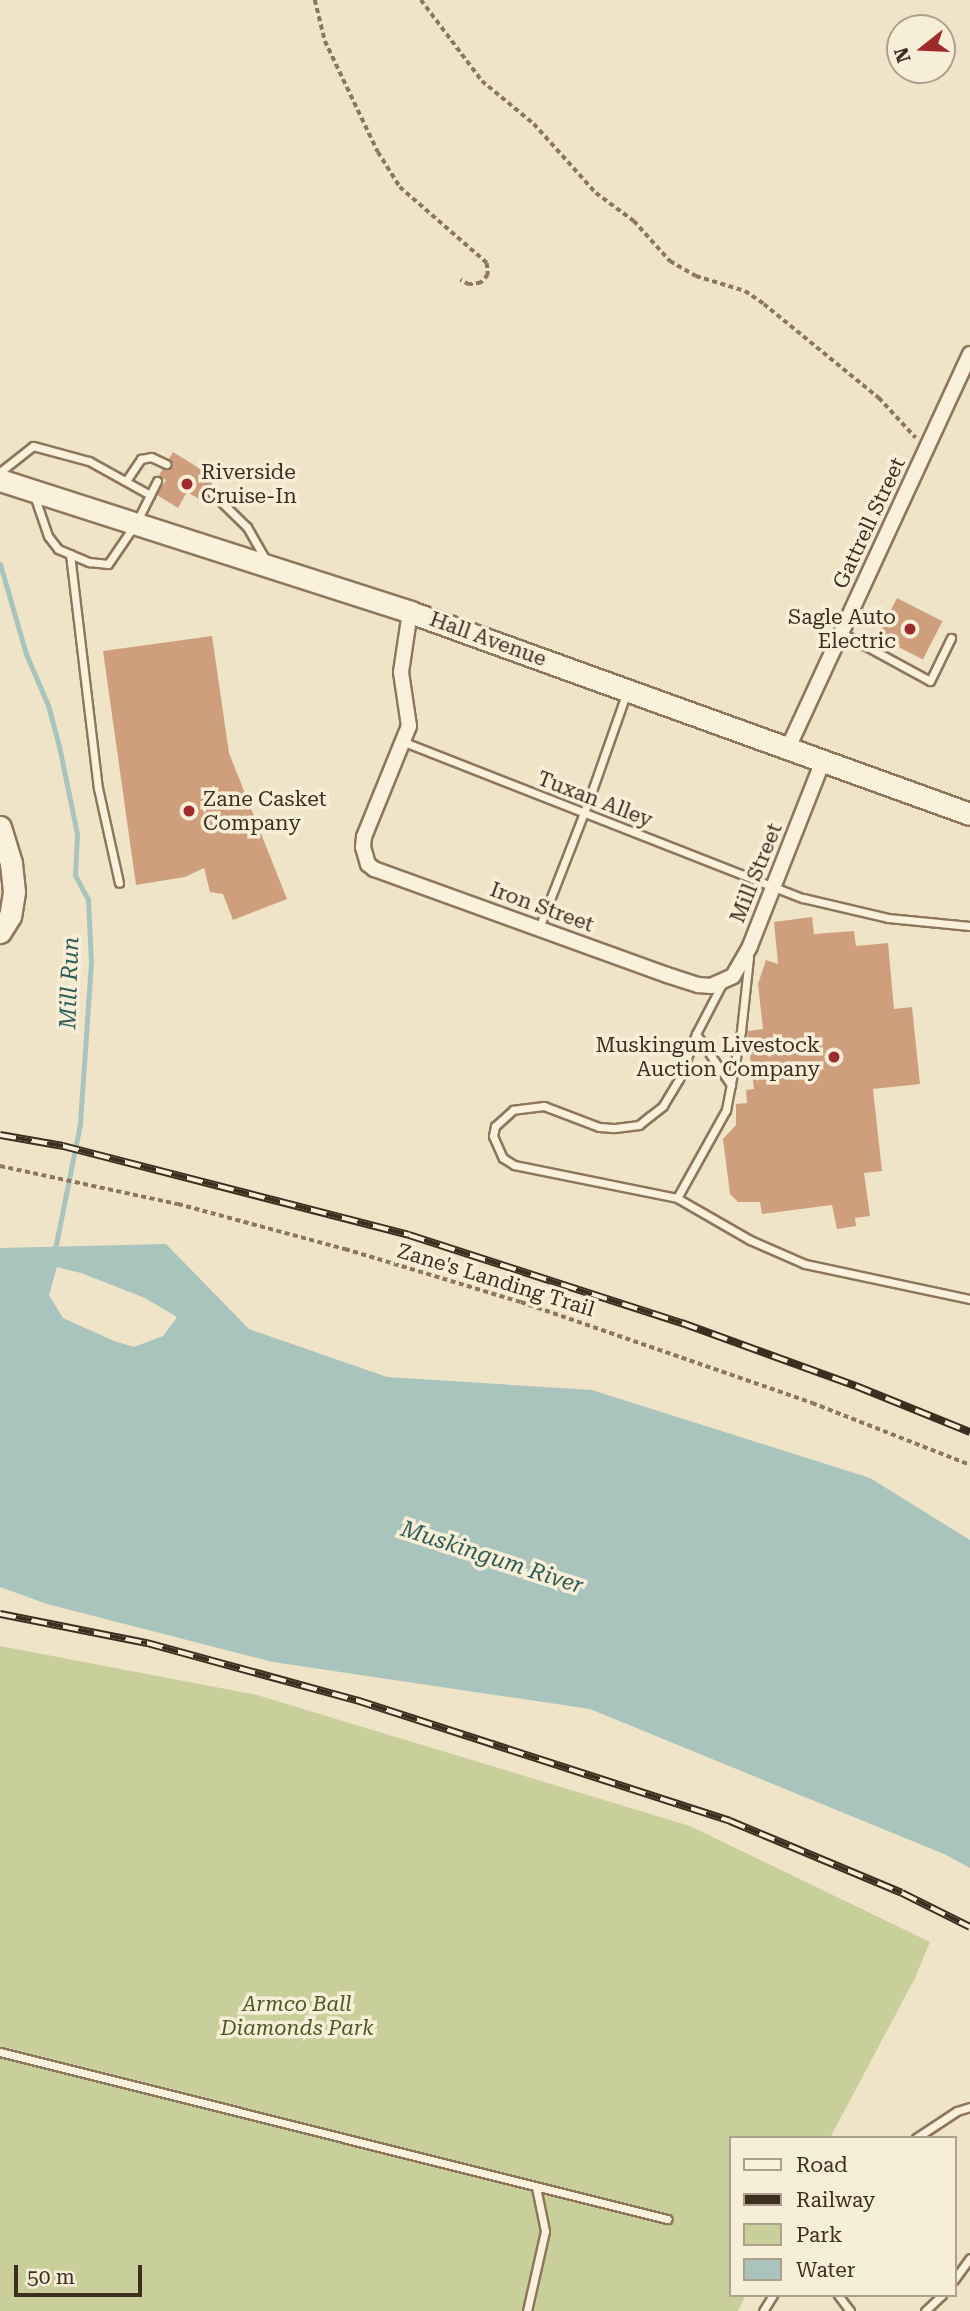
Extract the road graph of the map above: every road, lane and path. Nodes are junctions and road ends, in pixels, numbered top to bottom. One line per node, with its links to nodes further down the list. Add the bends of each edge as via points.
1 (315, 0): 3 (path, via 330,52 400,187 487,263 488,275 481,283 469,285)
2 (421, 0): 5 (path, via 482,81 534,124 596,194 634,221 670,261 696,276 745,291 764,304 879,398)
3 (460, 279)
4 (970, 354): 5 (street, Gattrell Street)
5 (925, 451): 18 (street, Gattrell Street)
6 (166, 464): 9 (lane, via 151,457 141,459)
7 (0, 472): 9 (lane, via 33,446 89,461)
8 (0, 480): 12 (main road, Hall Avenue)
9 (126, 481): 13 (lane)
10 (157, 481): 13 (lane)
11 (208, 489): 16 (lane, via 247,527)
12 (32, 491): 14 (main road, Hall Avenue); 15 (lane, via 47,536)
13 (150, 495): 14 (lane)
14 (136, 523): 15 (lane, via 107,564); 16 (main road, Hall Avenue)
15 (70, 554): 27 (lane, via 98,788)
16 (269, 565): 17 (main road, Hall Avenue)
17 (410, 611): 20 (main road, Hall Avenue); 21 (street, via 401,672 409,713)
18 (842, 633): 19 (lane, via 930,681); 22 (street, Gattrell Street)
19 (951, 638)
20 (627, 690): 22 (main road, Hall Avenue); 24 (lane)
21 (404, 742): 24 (lane, Tuxan Alley); 30 (street, Iron Street, via 364,837 364,858 374,869)
22 (788, 748): 23 (main road, Hall Avenue)
23 (823, 761): 25 (main road, Hall Avenue); 28 (street, Mill Street)
24 (583, 814): 28 (lane, Tuxan Alley); 30 (lane)
25 (970, 814)
26 (0, 827): 31 (main road, via 14,892 10,916)
27 (119, 883)
28 (774, 885): 29 (lane, Tuxan Alley, via 834,907); 32 (street, Mill Street)
29 (970, 926)
30 (539, 928): 33 (street, Iron Street, via 698,985)
31 (0, 932)
32 (750, 946): 33 (street, Mill Street, via 733,976); 35 (lane)
33 (717, 984): 34 (lane)
34 (696, 1034): 35 (lane); 37 (lane, via 672,1093 639,1125 599,1127 544,1106 528,1106 502,1117 493,1136 503,1158 514,1165)
35 (731, 1085): 37 (lane, via 718,1129)
36 (0, 1166): 39 (path, Zane's Landing Trail, via 80,1181 345,1249 521,1303 776,1390)
37 (677, 1198): 38 (lane, via 750,1240 805,1264)
38 (970, 1299)
39 (970, 1465)
40 (0, 2052): 43 (lane)
41 (970, 2107): 42 (lane)
42 (919, 2136)
43 (536, 2187): 44 (lane); 48 (lane, via 545,2231)
44 (667, 2219)
45 (970, 2258): 46 (lane)
46 (956, 2277)
47 (940, 2297): 49 (lane)
48 (527, 2311)
49 (925, 2311)

